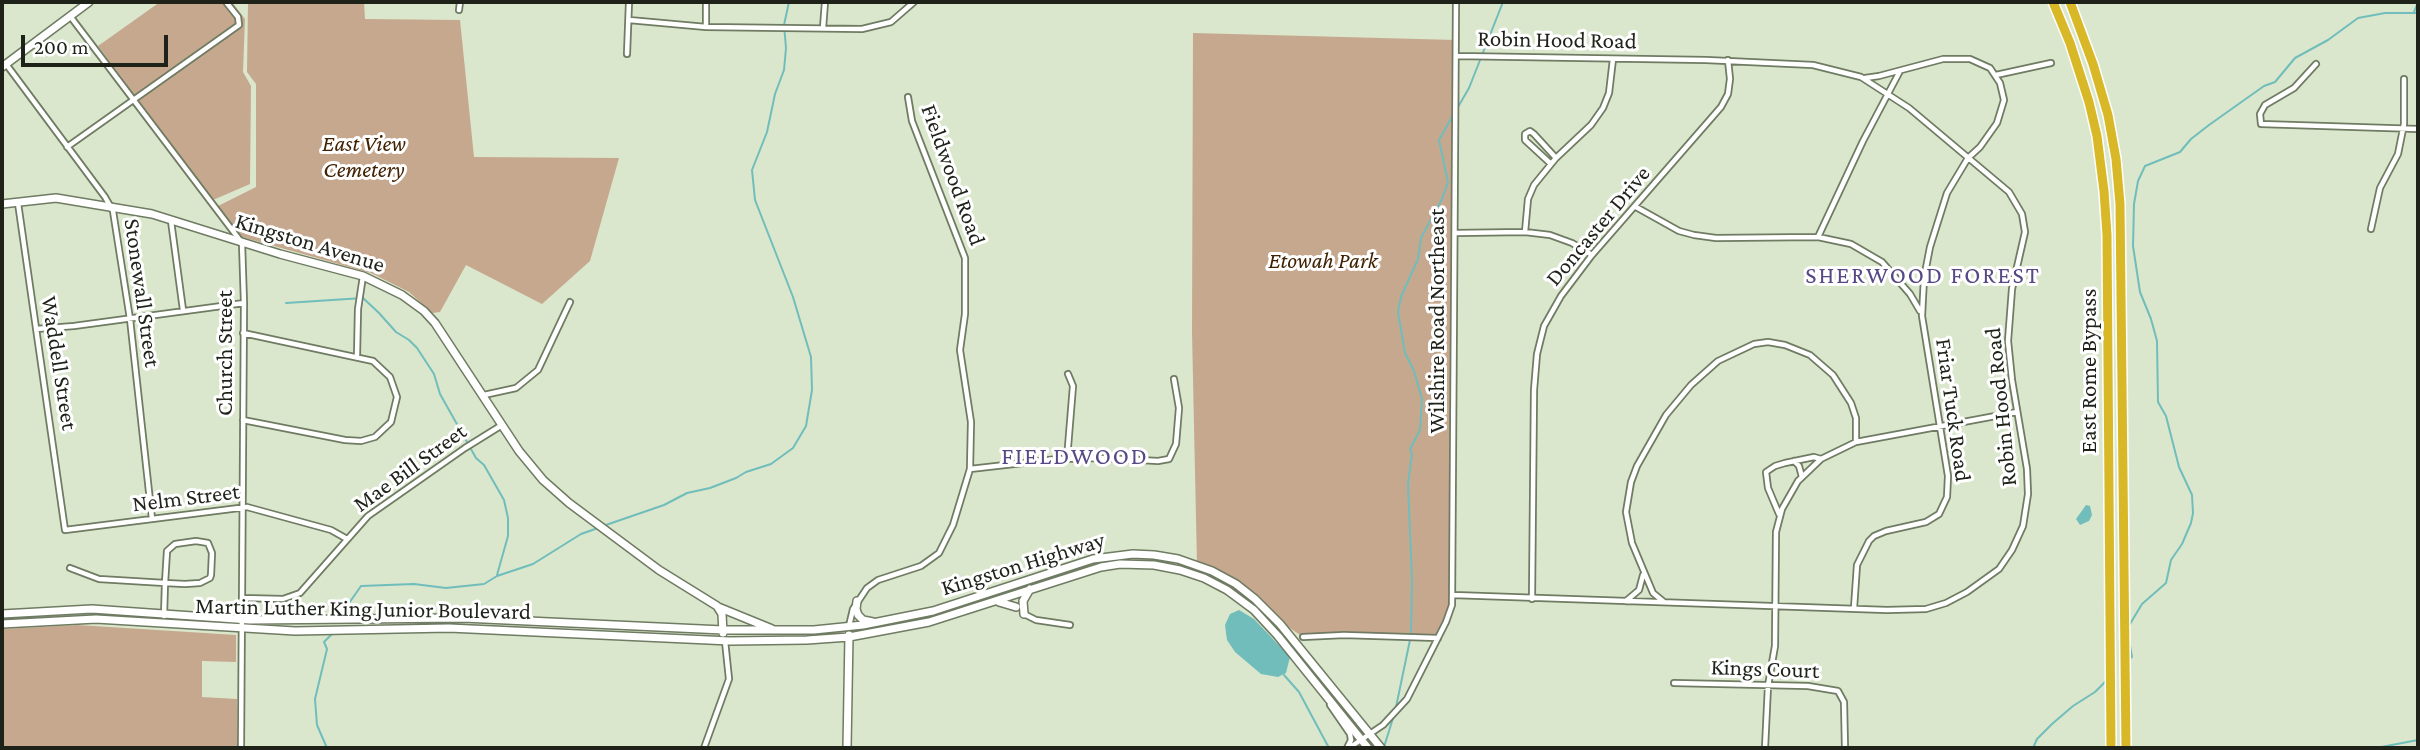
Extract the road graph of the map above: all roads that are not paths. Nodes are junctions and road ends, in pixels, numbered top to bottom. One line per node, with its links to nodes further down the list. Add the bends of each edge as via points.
1 (89, 2): 12 (main road)
2 (226, 2): 29 (street, via 240,23)
3 (460, 2): 11 (street)
4 (629, 2): 13 (street)
5 (706, 2): 14 (street)
6 (825, 2): 15 (street)
7 (914, 2): 15 (street, via 883,25)
8 (1457, 2): 17 (street, Wilshire Road Northeast)
9 (2053, 2): 124 (highway, East Rome Bypass, via 2089,103 2105,200)
10 (2070, 2): 125 (highway, East Rome Bypass, via 2105,106 2120,204)
11 (459, 10)
12 (69, 15): 22 (main road); 29 (street)
13 (629, 20): 14 (street); 16 (street)
14 (706, 27): 15 (street)
15 (823, 28)
16 (627, 54)
17 (1457, 56): 18 (street, Robin Hood Road); 43 (street, Wilshire Road Northeast)
18 (1613, 59): 19 (street, Robin Hood Road); 33 (street, via 1603,108)
19 (1728, 60): 25 (street, Robin Hood Road, via 1814,65); 39 (street, Doncaster Drive, via 1726,100)
20 (2051, 63): 24 (street)
21 (2316, 64): 30 (street, via 2294,88 2264,105 2261,124)
22 (4, 65): 32 (street, Stonewall Street)
23 (1900, 71): 24 (street, via 1960,59 1986,65); 25 (street); 27 (street)
24 (1996, 75): 34 (street, Friar Tuck Road, via 2003,93 2001,116)
25 (1861, 78): 27 (street, Robin Hood Road)
26 (2404, 79): 30 (street)
27 (1888, 94): 34 (street, Robin Hood Road); 44 (street)
28 (908, 97): 69 (street, Fieldwood Road, via 912,121 965,258 960,351 971,422)
29 (134, 100): 32 (street); 45 (street)
30 (2403, 129): 31 (street); 41 (street, via 2398,154 2380,188)
31 (2418, 129)
32 (68, 147): 38 (street, Stonewall Street)
33 (1556, 158): 35 (street); 35 (street, via 1534,134 1525,134 1525,140)
34 (1968, 158): 48 (street, Friar Tuck Road, via 1942,207); 61 (street, Robin Hood Road, via 2015,199 2025,223 2008,323)
35 (1551, 164): 42 (street, via 1531,190)
36 (18, 201): 37 (main road, Kingston Avenue); 38 (main road, Kingston Avenue, via 57,198); 55 (street, Waddell Street)
37 (2, 204)
38 (110, 205): 40 (main road, Kingston Avenue); 54 (street, Stonewall Street)
39 (1636, 206): 44 (street, via 1694,235); 46 (street, Doncaster Drive)
40 (171, 218): 45 (main road, Kingston Avenue); 52 (street)
41 (2371, 229)
42 (1525, 232): 43 (street); 46 (street, via 1559,237)
43 (1455, 233): 81 (street, Wilshire Road Northeast)
44 (1818, 237): 49 (street, via 1869,252)
45 (242, 243): 47 (main road, Kingston Avenue); 51 (street, Church Street)
46 (1592, 255): 84 (street, Doncaster Drive, via 1548,317 1537,354)
47 (363, 276): 57 (street); 60 (main road, Kingston Avenue, via 392,289 424,312)
48 (1923, 289): 49 (street); 53 (street, Friar Tuck Road)
49 (1910, 294): 53 (street)
50 (570, 302): 60 (street, via 538,370 516,388)
51 (244, 303): 52 (street); 56 (street, Church Street)
52 (183, 310): 54 (street)
53 (1922, 316): 64 (street, Friar Tuck Road)
54 (130, 319): 55 (street); 73 (street, Stonewall Street)
55 (36, 329): 74 (street, Waddell Street)
56 (243, 333): 57 (street); 62 (street, Church Street)
57 (357, 356): 62 (street, via 380,366 396,390 391,422 375,437 355,442)
58 (1068, 374): 66 (street, via 1073,386)
59 (1174, 379): 66 (street, via 1179,408 1176,444 1169,459)
60 (484, 395): 63 (main road, Kingston Avenue)
61 (2017, 412): 64 (street); 92 (street, Robin Hood Road, via 2028,502 2023,526 2006,561 1981,584 1947,603 1913,610)
62 (243, 420): 71 (street, Church Street)
63 (502, 425): 75 (street, Mae Bill Street, via 382,505); 89 (main road, Kingston Avenue, via 554,490 659,570)
64 (1939, 426): 65 (street); 92 (street, Friar Tuck Road, via 1948,476 1942,510 1921,525 1886,531 1869,541 1857,565)
65 (1856, 442): 67 (street); 77 (street, via 1851,403 1833,375 1810,355 1768,342 1730,354 1678,400 1637,466 1626,512)
66 (1067, 459): 69 (street)
67 (1821, 459): 68 (street); 70 (street)
68 (1794, 461): 70 (street); 72 (street, via 1775,466 1765,475)
69 (970, 469): 85 (street, Fieldwood Road, via 953,525 939,552 920,566 878,580)
70 (1802, 477): 72 (street)
71 (242, 508): 73 (street, Nelm Street); 75 (street, Nelm Street, via 277,514); 83 (street, Church Street)
72 (1779, 514): 90 (street)
73 (152, 519): 74 (street, Nelm Street)
74 (65, 530)
75 (347, 539): 83 (street, Mae Bill Street, via 295,596)
76 (70, 568): 78 (street, via 99,579)
77 (1643, 570): 87 (street, via 1639,590); 88 (street, via 1653,593)
78 (165, 583): 78 (street, via 167,551 175,544 202,541 211,546 210,578 200,583); 94 (street)
79 (1008, 587): 82 (street); 97 (main road, Kingston Highway); 114 (main road, Kingston Highway, via 1112,556 1154,555 1196,565 1228,579 1263,605)
80 (1030, 589): 82 (main road, Kingston Highway); 95 (main road, via 1023,601); 113 (main road, Kingston Highway, via 1120,564 1191,573 1227,590 1254,610)
81 (1453, 595): 84 (street, Robin Hood Road); 107 (street, Wilshire Road Northeast)
82 (1012, 596): 86 (main road, Kingston Highway); 91 (street)
83 (242, 598): 96 (street, Church Street)
84 (1532, 599): 87 (street, Robin Hood Road)
85 (857, 601): 97 (main road, via 860,618); 101 (street)
86 (995, 601): 91 (main road); 105 (main road, Kingston Highway, via 929,622)
87 (1625, 602): 88 (street, Robin Hood Road)
88 (1665, 603): 90 (street, Robin Hood Road)
89 (718, 606): 103 (main road); 104 (main road, Kingston Avenue)
90 (1775, 606): 92 (street, Robin Hood Road); 112 (street)
91 (1016, 607): 95 (street)
92 (1854, 608)
93 (2, 614): 94 (main road, Martin Luther King Junior Boulevard, via 74,609)
94 (164, 614): 96 (main road, Martin Luther King Junior Boulevard); 99 (street)
95 (1024, 614): 100 (street)
96 (241, 619): 102 (street, Church Street); 103 (main road, Martin Luther King Junior Boulevard, via 463,618)
97 (877, 623): 101 (main road, Kingston Highway)
98 (2, 624): 99 (main road, Martin Luther King Junior Boulevard, via 79,619)
99 (166, 624): 102 (main road, Martin Luther King Junior Boulevard)
100 (1070, 625)
101 (849, 627): 104 (main road, Kingston Highway); 105 (main road)
102 (241, 629): 109 (main road, Martin Luther King Junior Boulevard, via 473,629); 116 (street, Church Street)
103 (723, 630): 104 (main road, Kingston Highway); 109 (main road)
104 (779, 631)
105 (849, 637): 108 (main road, Kingston Highway); 110 (main road)
106 (1303, 637): 107 (street)
107 (1438, 638): 114 (street, Wilshire Road Northeast, via 1407,699)
108 (829, 639): 109 (main road); 110 (main road)
109 (725, 640): 117 (street, via 729,679)
110 (849, 651): 118 (main road)
111 (1674, 683): 112 (street, Kings Court)
112 (1768, 686): 122 (street); 123 (street, Kings Court, via 1838,691 1844,702)
113 (1323, 692): 115 (main road, Kingston Highway); 119 (street, via 1350,734)
114 (1369, 734): 115 (street, Wilshire Road Northeast); 121 (main road, Kingston Highway)
115 (1360, 740): 119 (street, Wilshire Road Northeast); 120 (main road, Kingston Highway)
116 (241, 748)
117 (704, 748)
118 (847, 748)
119 (1348, 748)
120 (1368, 748)
121 (1381, 748)
122 (1765, 748)
123 (1845, 748)
124 (2111, 748)
125 (2126, 748)

